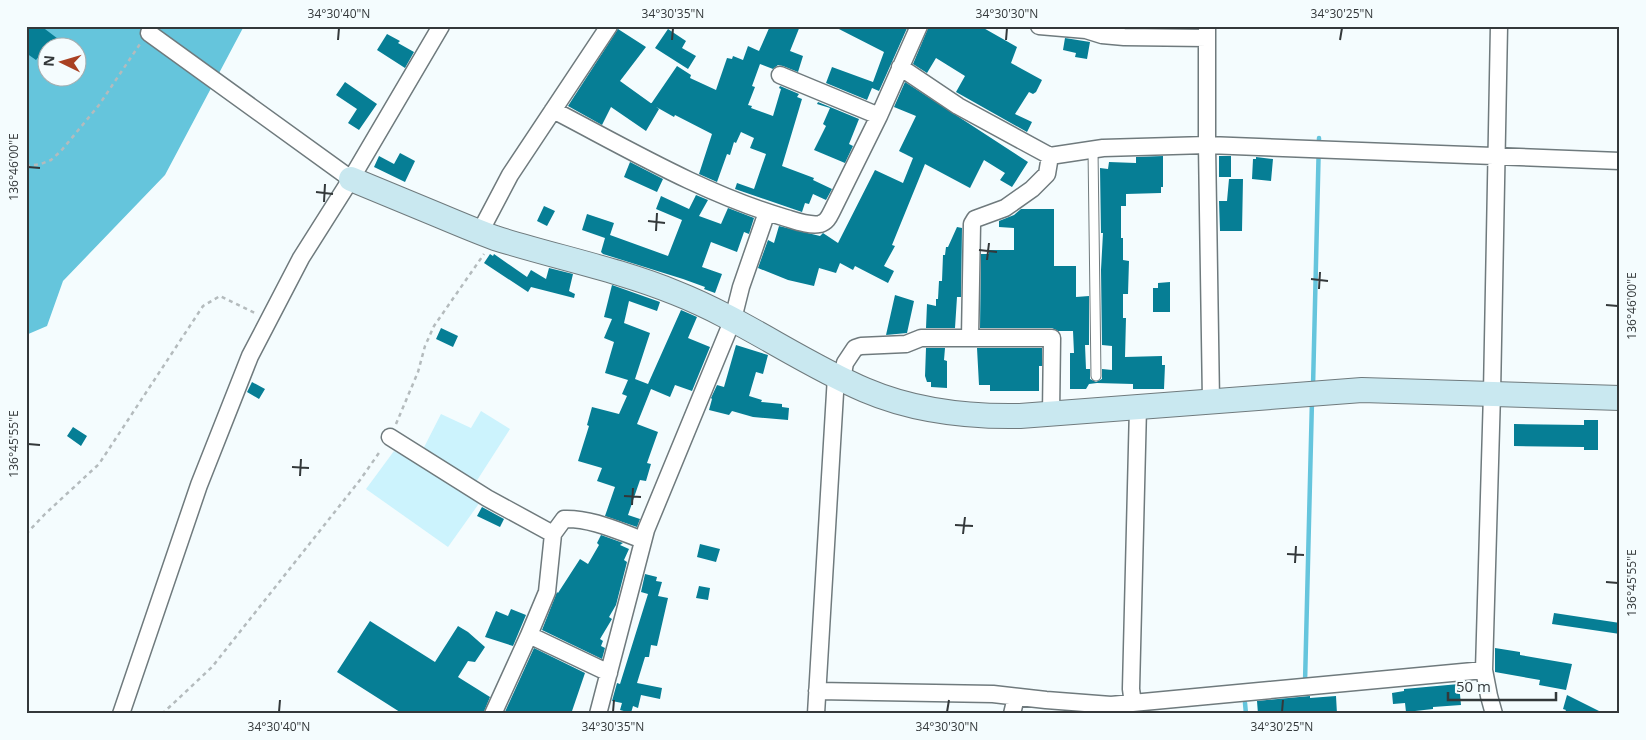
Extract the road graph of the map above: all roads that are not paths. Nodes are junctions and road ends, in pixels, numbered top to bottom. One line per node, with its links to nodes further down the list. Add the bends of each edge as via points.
1 (441, 26): 17 (street)
2 (609, 26): 10 (street)
3 (919, 26): 8 (street)
4 (1039, 26): 7 (street, via 1124,37)
5 (1499, 26): 15 (street)
6 (148, 32): 17 (street)
7 (1207, 32): 12 (street)
8 (900, 67): 11 (street); 14 (street, via 958,106)
9 (780, 76): 11 (street)
10 (553, 110): 18 (street, via 682,177); 19 (street, via 510,175)
11 (879, 116): 18 (street, via 828,220 818,224 804,223)
12 (1206, 145): 13 (street); 15 (street); 26 (street)
13 (1093, 150): 14 (street); 22 (lane)
14 (1050, 156): 21 (street, via 1047,174 1032,190 1005,208 975,219 972,224)
15 (1496, 156): 16 (street); 24 (street)
16 (1620, 161)
17 (351, 178): 19 (street); 39 (street, via 301,258 250,356 199,485)
18 (767, 212): 20 (street)
19 (487, 235): 20 (street, via 649,283)
20 (732, 319): 23 (street); 31 (street)
21 (970, 338): 23 (street, via 921,338 906,344 855,348); 28 (street, via 1052,338)
22 (1096, 376)
23 (839, 377): 28 (street, via 889,399 950,413 1006,417); 35 (street)
24 (1492, 393): 25 (street); 26 (street, via 1362,390); 33 (street)
25 (1620, 398)
26 (1211, 401): 27 (street)
27 (1138, 408): 28 (street); 37 (street)
28 (1051, 414)
29 (390, 437): 30 (street, via 487,498)
30 (554, 534): 31 (street, via 564,519 572,519); 32 (street, via 547,592)
31 (643, 540): 34 (street)
32 (529, 635): 34 (street); 40 (street)
33 (1484, 670): 37 (street); 44 (street)
34 (609, 673): 41 (street)
35 (817, 691): 36 (street); 42 (street)
36 (1013, 697): 38 (street); 43 (street)
37 (1132, 697): 38 (street, via 1111,705)
38 (1046, 707)
39 (122, 714)
40 (493, 714)
41 (598, 714)
42 (816, 714)
43 (1012, 714)
44 (1494, 714)

